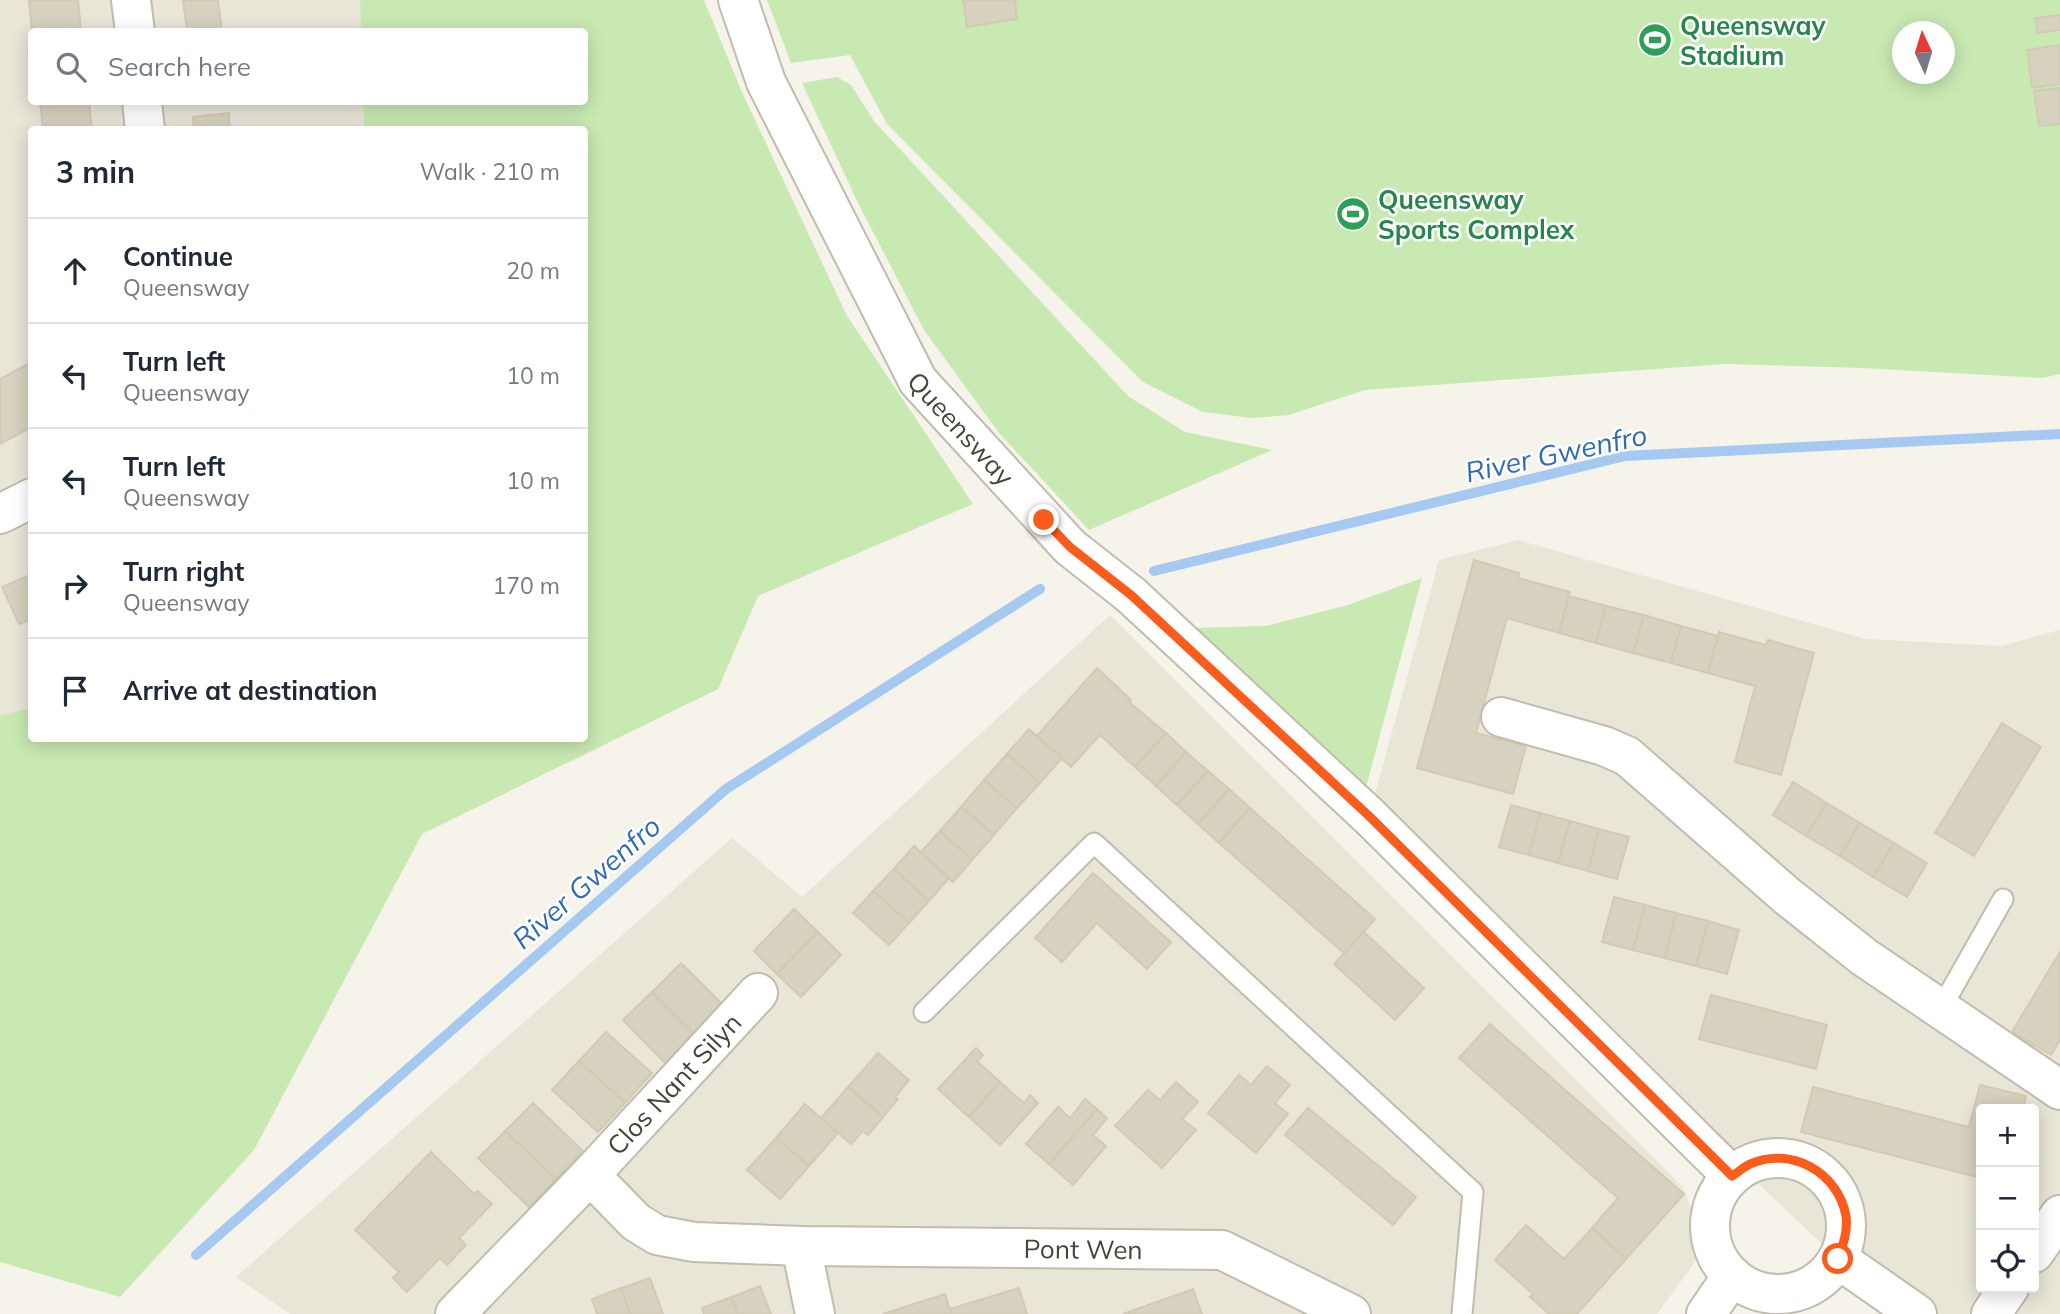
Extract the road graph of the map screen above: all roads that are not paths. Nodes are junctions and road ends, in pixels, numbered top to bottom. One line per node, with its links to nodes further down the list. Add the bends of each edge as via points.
1 (131, 0): 3 (street)
2 (738, 0): 15 (street, Queensway, via 766,82 918,381 1070,547 1131,595 1369,816)
3 (134, 28)
4 (142, 105): 5 (street)
5 (145, 126)
6 (28, 500): 7 (street)
7 (0, 514)
8 (1501, 717): 11 (street, via 1627,756 1787,896)
9 (2003, 899): 11 (lane)
10 (758, 993): 14 (street, Clos Nant Silyn)
11 (1941, 1010): 13 (street)
12 (924, 1013): 26 (lane, via 1094,843 1473,1192)
13 (2060, 1090)
14 (590, 1175): 17 (street, Clos Nant Silyn); 23 (street, Clos Nant Silyn)
15 (1732, 1176): 20 (street, via 1749,1164 1770,1158 1811,1166 1828,1179 1846,1217); 21 (street, via 1714,1204 1711,1237 1718,1258)
16 (2060, 1215): 19 (street)
17 (636, 1222): 18 (street, Pont Wen, via 657,1235 694,1242)
18 (801, 1246): 24 (street); 25 (street, Pont Wen, via 1223,1250)
19 (2039, 1246)
20 (1838, 1259): 21 (street, via 1809,1287 1789,1293 1749,1288); 28 (street)
21 (1732, 1276): 27 (street)
22 (2006, 1293): 29 (street)
23 (454, 1314)
24 (815, 1314)
25 (1350, 1314)
26 (1462, 1314)
27 (1706, 1314)
28 (1917, 1314)
29 (1991, 1314)

